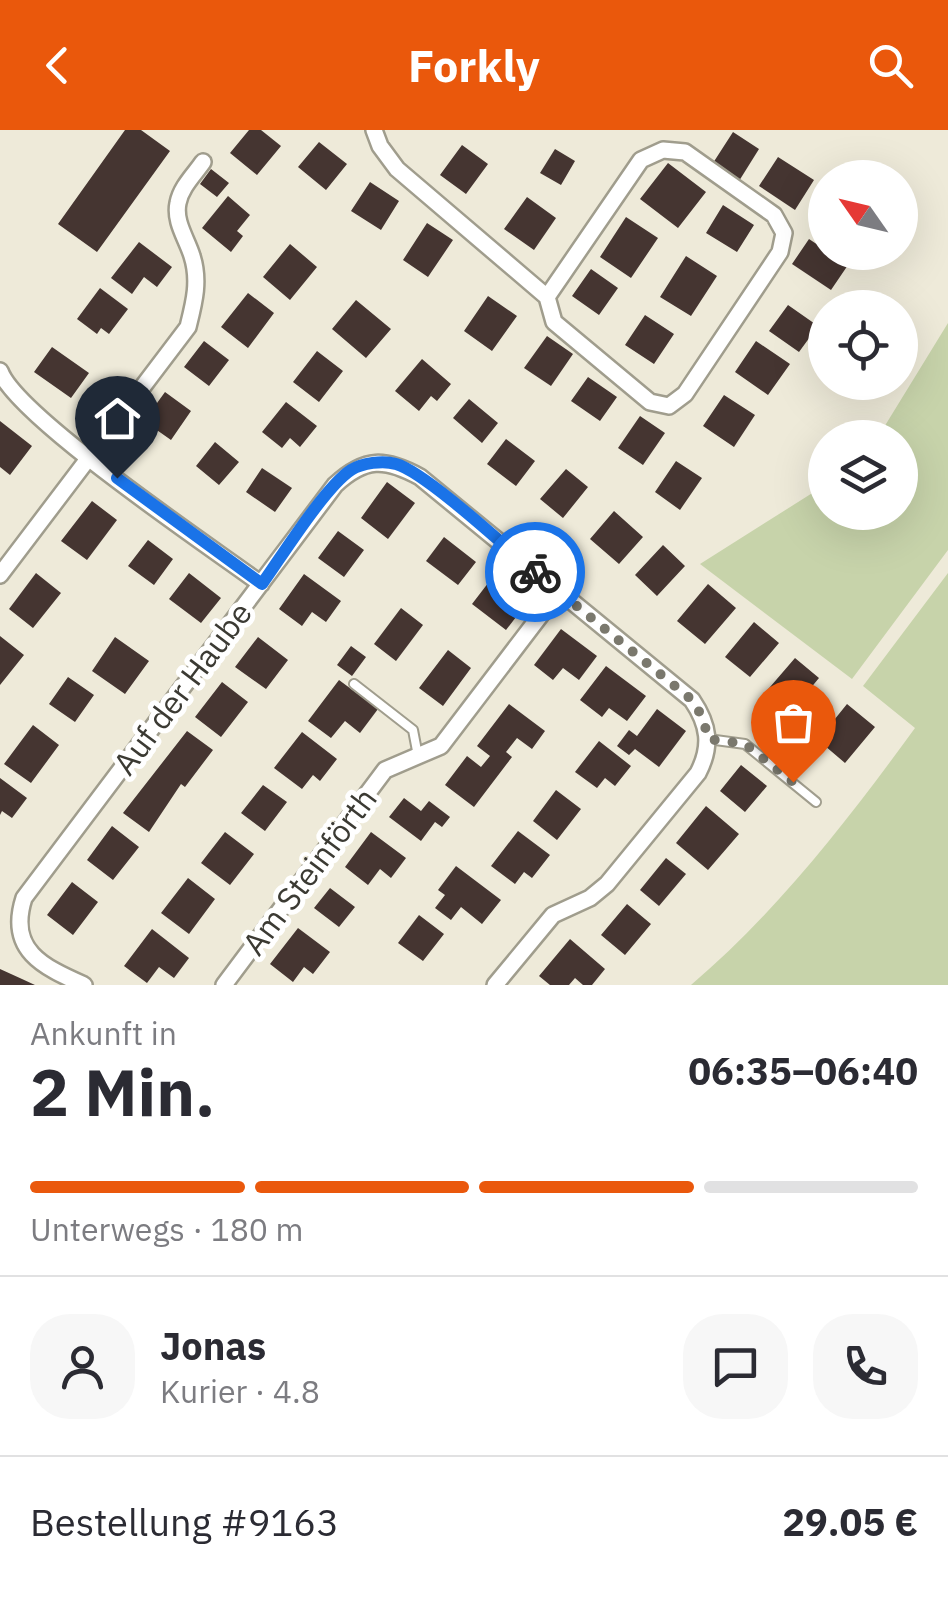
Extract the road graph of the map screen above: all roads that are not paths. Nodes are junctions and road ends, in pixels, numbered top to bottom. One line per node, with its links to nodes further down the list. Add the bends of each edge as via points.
1 (374, 130): 3 (street, via 397,169)
2 (203, 162): 5 (street, via 177,206 194,258 197,293 188,327)
3 (546, 297): 3 (street, via 554,322 650,402 669,406 685,394 780,252 784,233 774,215 684,152 663,150 641,160)
4 (0, 371): 5 (street, via 16,396)
5 (88, 457): 6 (street); 7 (street)
6 (0, 575)
7 (262, 584): 8 (street, Auf der Haube, via 336,485 353,468 377,462 420,477); 13 (street, Auf der Haube, via 24,898 25,946 36,961)
8 (558, 591): 10 (street, Auf der Haube, via 692,700); 11 (street, Am Steinförth, via 441,746)
9 (354, 684): 11 (lane, via 413,730)
10 (708, 739): 12 (lane, via 745,744); 15 (street, via 698,774 608,884 553,915)
11 (418, 756): 14 (street, Am Steinförth, via 385,770)
12 (816, 802)
13 (84, 985)
14 (224, 985)
15 (495, 985)

